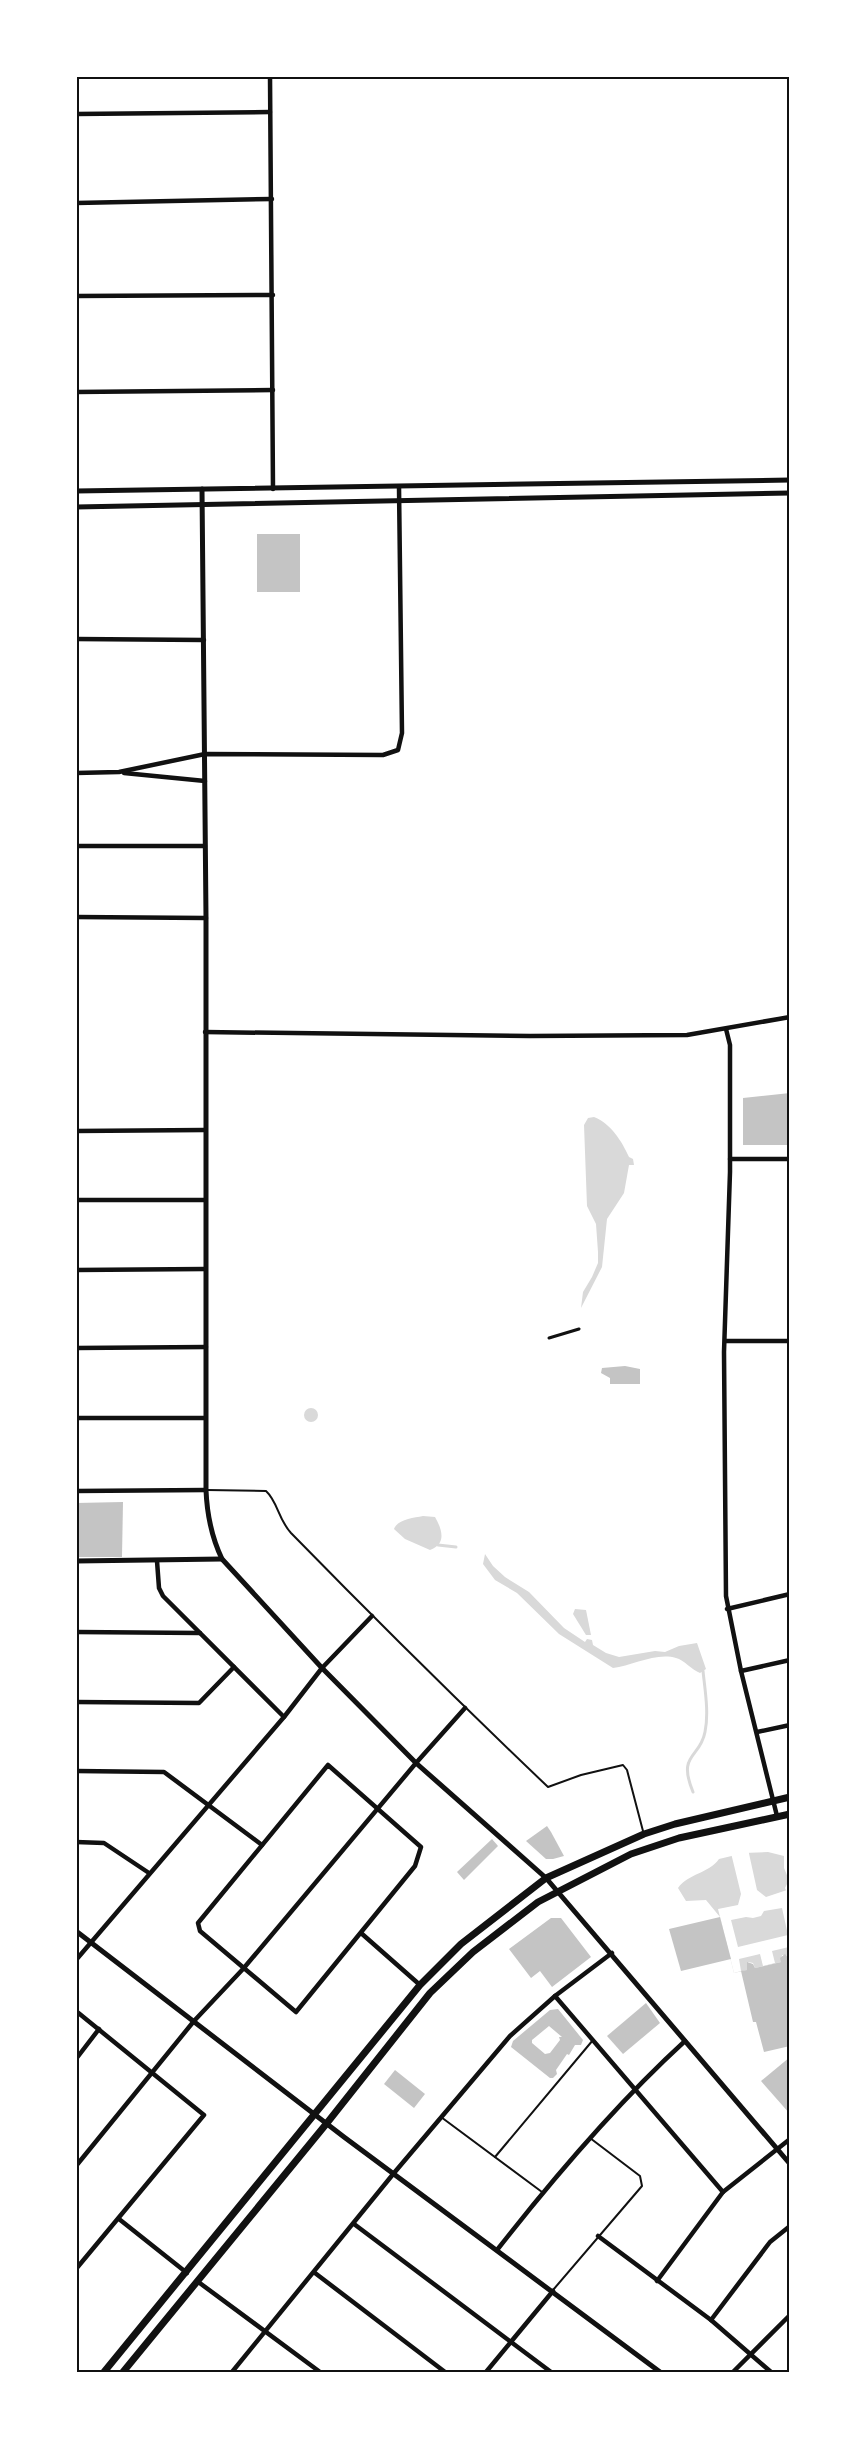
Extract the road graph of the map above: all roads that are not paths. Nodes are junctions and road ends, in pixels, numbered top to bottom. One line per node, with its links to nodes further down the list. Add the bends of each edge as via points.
1 (270, 76): 4 (street)
2 (771, 76): 3 (lane)
3 (789, 77)
4 (270, 112): 5 (street); 6 (street)
5 (76, 114)
6 (272, 199): 7 (street); 8 (street)
7 (76, 203)
8 (273, 295): 9 (street); 10 (street)
9 (76, 296)
10 (273, 390): 11 (street); 15 (street)
11 (76, 392)
12 (789, 480): 13 (street)
13 (399, 487): 15 (street); 18 (street)
14 (202, 489): 15 (street); 16 (street); 19 (street)
15 (273, 489)
16 (76, 491)
17 (789, 494): 18 (street)
18 (400, 502): 19 (street); 23 (street, via 402,733 398,750 383,755)
19 (202, 506): 20 (street); 22 (street)
20 (76, 507)
21 (76, 639): 22 (street)
22 (204, 640): 23 (street)
23 (205, 754): 25 (street); 26 (street)
24 (76, 772): 25 (street)
25 (119, 772): 26 (street)
26 (205, 782): 28 (street)
27 (76, 846): 28 (street)
28 (205, 846): 30 (street)
29 (76, 917): 30 (street)
30 (206, 918): 33 (street)
31 (789, 1017): 32 (street)
32 (726, 1029): 33 (street, via 687,1035 601,1036); 36 (street)
33 (205, 1032): 34 (street)
34 (204, 1130): 35 (street); 39 (street)
35 (76, 1131)
36 (730, 1159): 37 (street); 44 (street)
37 (789, 1159)
38 (76, 1200): 39 (street)
39 (205, 1200): 40 (street)
40 (205, 1269): 41 (street); 47 (street)
41 (76, 1270)
42 (579, 1329): 43 (street)
43 (549, 1338)
44 (726, 1341): 45 (street); 56 (street)
45 (789, 1341)
46 (76, 1347): 47 (street)
47 (206, 1347): 49 (street)
48 (76, 1418): 49 (street)
49 (205, 1418): 50 (street)
50 (206, 1490): 51 (street); 52 (street, via 210,1529); 57 (lane, via 266,1491 282,1524)
51 (76, 1491)
52 (222, 1559): 54 (street); 62 (street)
53 (76, 1561): 54 (street)
54 (157, 1561): 59 (street, via 160,1592)
55 (789, 1594): 56 (street)
56 (728, 1609): 63 (street)
57 (372, 1616): 62 (street); 65 (lane)
58 (76, 1632): 59 (street)
59 (200, 1633): 61 (street)
60 (789, 1660): 63 (street)
61 (234, 1667): 64 (street, via 199,1703); 66 (street)
62 (322, 1668): 66 (street); 69 (street)
63 (741, 1671): 68 (street)
64 (76, 1702)
65 (465, 1708): 69 (street); 77 (lane, via 548,1787 623,1765)
66 (284, 1717): 73 (street)
67 (789, 1725): 68 (street)
68 (757, 1732): 72 (street)
69 (416, 1763): 74 (street); 81 (street)
70 (76, 1771): 73 (street, via 164,1772)
71 (789, 1797): 72 (main road)
72 (774, 1801): 76 (street); 77 (main road)
73 (208, 1806): 79 (street); 80 (street)
74 (378, 1809): 79 (street, via 328,1765); 84 (street, via 421,1847 415,1866); 88 (street)
75 (789, 1814): 76 (main road)
76 (777, 1816): 82 (main road, via 651,1846)
77 (644, 1834): 81 (main road)
78 (76, 1842): 80 (street, via 105,1843)
79 (262, 1845): 88 (street, via 198,1923 200,1931)
80 (149, 1874): 85 (street)
81 (546, 1878): 82 (street); 89 (main road, via 461,1944)
82 (557, 1891): 86 (street); 101 (main road, via 473,1952 430,1993)
83 (76, 1931): 85 (street)
84 (361, 1933): 88 (street, via 296,2012); 89 (street)
85 (90, 1942): 87 (street); 92 (street)
86 (612, 1953): 90 (street); 95 (street)
87 (76, 1960)
88 (243, 1969): 92 (street)
89 (420, 1985): 99 (main road)
90 (555, 1996): 94 (street); 100 (street, via 510,2036)
91 (76, 2011): 93 (street)
92 (194, 2021): 97 (street); 99 (street)
93 (99, 2030): 96 (street); 97 (street)
94 (593, 2040): 98 (street); 105 (lane)
95 (686, 2041): 98 (street); 104 (street)
96 (76, 2059)
97 (151, 2074): 107 (street); 111 (street, via 204,2115)
98 (635, 2089): 102 (street); 110 (street)
99 (316, 2114): 101 (street); 117 (main road)
100 (441, 2117): 105 (lane); 108 (street)
101 (327, 2123): 108 (street); 119 (main road)
102 (590, 2138): 109 (street); 114 (lane, via 640,2176 642,2186)
103 (789, 2139): 104 (street)
104 (776, 2148): 106 (street); 110 (street)
105 (495, 2157): 109 (lane)
106 (789, 2164)
107 (76, 2166)
108 (394, 2173): 112 (street); 115 (street)
109 (542, 2192): 115 (street)
110 (723, 2192): 120 (street)
111 (119, 2219): 116 (street); 117 (street)
112 (354, 2224): 118 (street); 125 (street)
113 (789, 2226): 123 (street, via 770,2242)
114 (598, 2236): 120 (street); 121 (lane)
115 (497, 2250): 121 (street)
116 (76, 2269)
117 (187, 2273): 128 (main road)
118 (315, 2273): 124 (street); 131 (street)
119 (197, 2281): 124 (street); 129 (main road)
120 (657, 2281): 123 (street)
121 (552, 2291): 125 (street); 134 (street)
122 (789, 2315): 126 (street)
123 (711, 2320): 126 (street)
124 (265, 2332): 127 (street); 130 (street)
125 (511, 2342): 132 (street); 133 (street)
126 (751, 2356): 135 (street); 136 (street)
127 (320, 2372)
128 (104, 2373)
129 (123, 2373)
130 (232, 2373)
131 (445, 2373)
132 (486, 2373)
133 (551, 2373)
134 (660, 2373)
135 (733, 2373)
136 (771, 2373)

